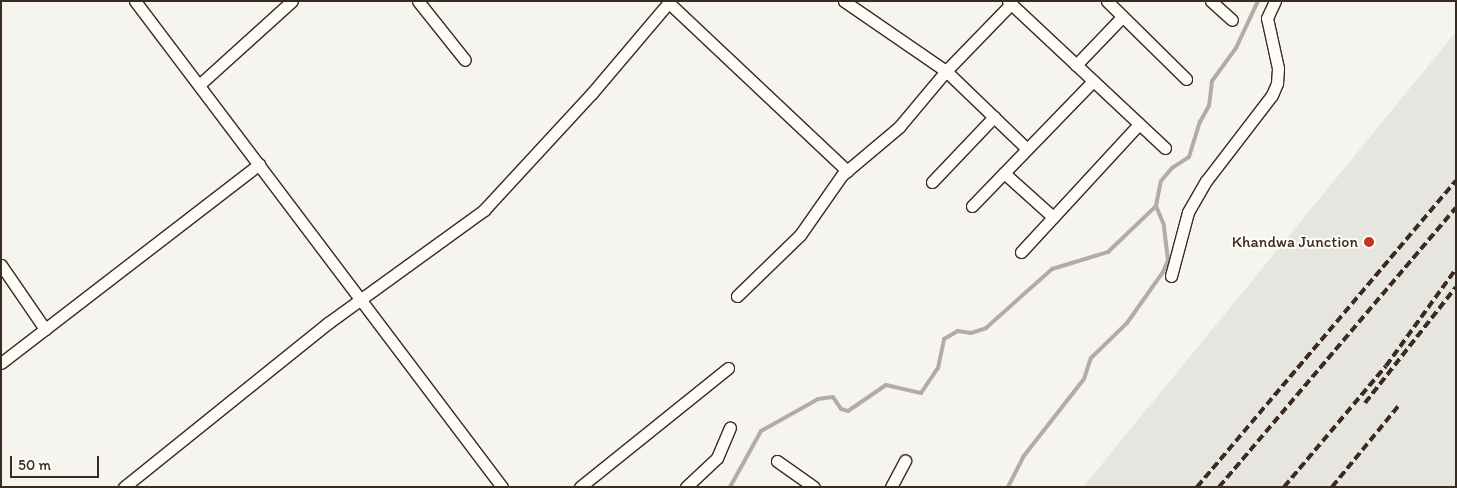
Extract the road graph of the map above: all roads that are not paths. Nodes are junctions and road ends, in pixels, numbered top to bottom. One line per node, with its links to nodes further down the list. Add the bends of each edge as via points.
1 (135, 1): 17 (street)
2 (292, 1): 17 (street)
3 (418, 1): 12 (street)
4 (844, 1): 14 (street)
5 (1107, 1): 10 (street)
6 (1211, 1): 11 (street)
7 (1275, 1): 30 (street, via 1267,18 1278,68 1278,83 1206,181 1188,212)
8 (670, 2): 23 (street); 32 (street, via 553,138 484,210)
9 (1010, 3): 13 (street); 14 (street)
10 (1122, 16): 13 (street); 15 (street)
11 (1232, 20)
12 (465, 60)
13 (1076, 65): 16 (street)
14 (946, 71): 18 (street); 23 (street, via 899,127)
15 (1186, 78)
16 (1093, 81): 19 (street); 21 (street)
17 (199, 85): 22 (street)
18 (994, 117): 21 (street); 25 (street)
19 (1139, 124): 20 (street); 27 (street)
20 (1165, 148)
21 (1027, 149): 24 (street)
22 (259, 164): 32 (street); 33 (street)
23 (847, 171): 31 (street, via 800,235)
24 (1004, 173): 26 (street); 27 (street)
25 (932, 182)
26 (972, 206)
27 (1053, 217): 28 (street)
28 (1021, 252)
29 (1, 265): 33 (street)
30 (1172, 276)
31 (737, 296)
32 (362, 301): 39 (street, via 328,323); 40 (street)
33 (45, 330): 34 (street)
34 (1, 363)
35 (728, 368): 41 (street)
36 (730, 428): 42 (street, via 717,458)
37 (777, 461): 43 (street)
38 (905, 461): 44 (street)
39 (124, 487)
40 (502, 487)
41 (580, 487)
42 (686, 487)
43 (814, 487)
44 (891, 487)

